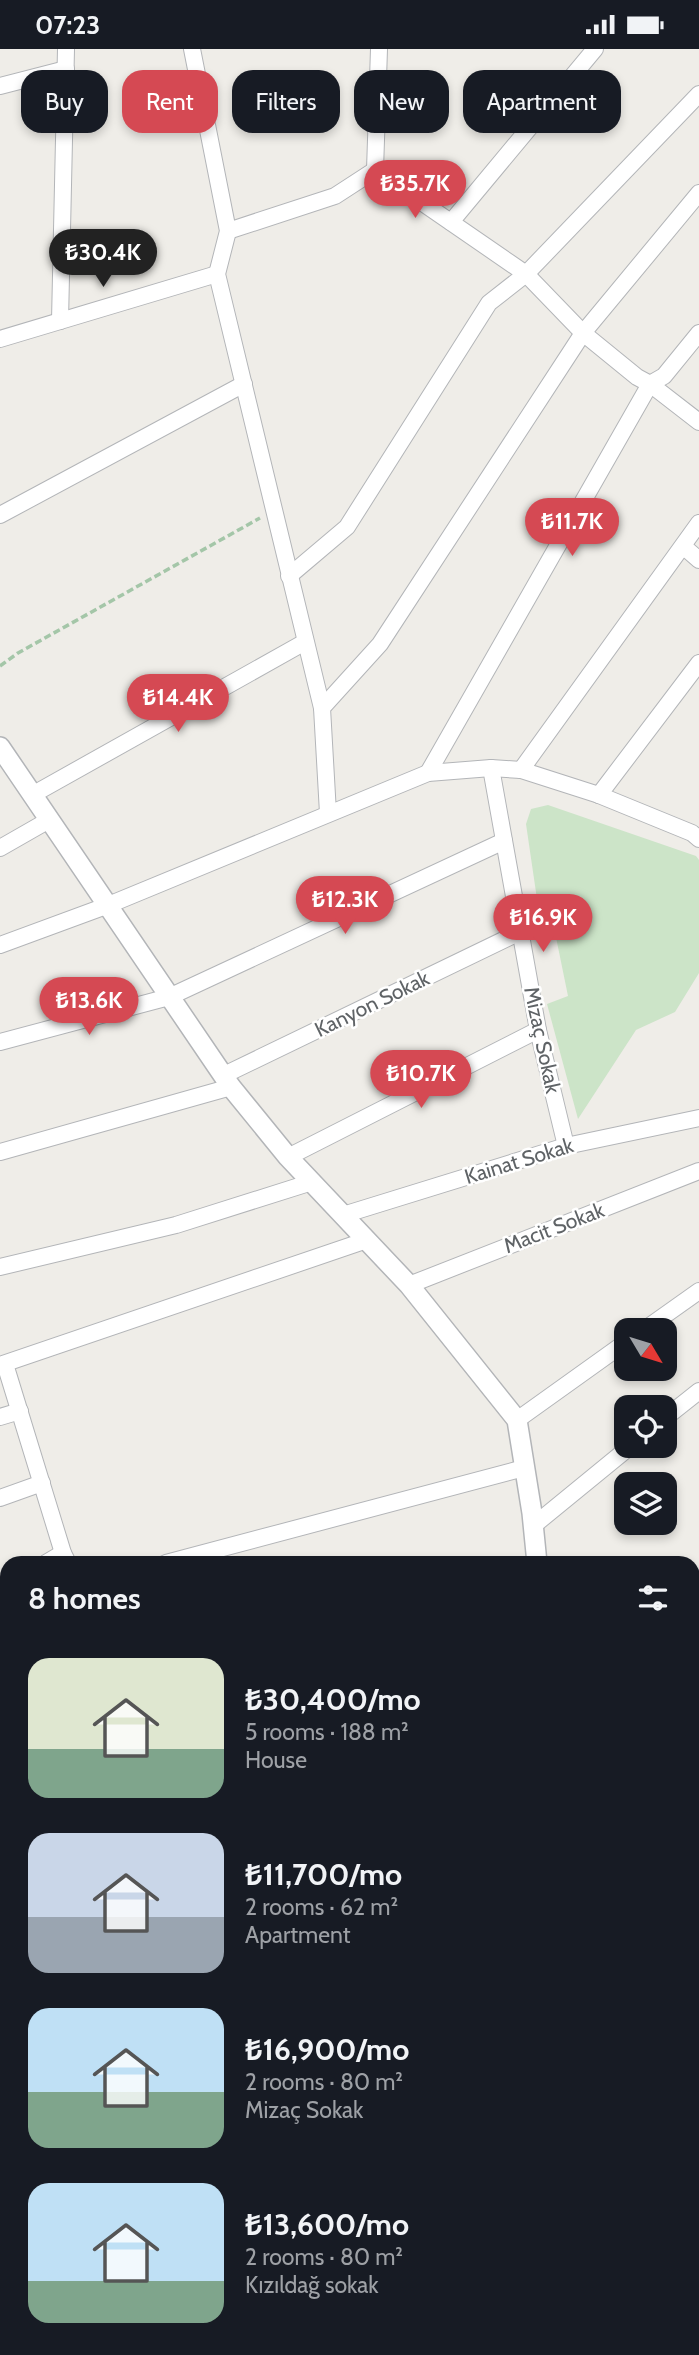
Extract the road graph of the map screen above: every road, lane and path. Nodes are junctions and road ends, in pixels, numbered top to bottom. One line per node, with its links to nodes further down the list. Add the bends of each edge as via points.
1 (66, 49): 5 (street)
2 (192, 49): 11 (street)
3 (379, 49): 8 (street)
4 (595, 49): 10 (street)
5 (66, 69): 6 (street); 14 (street)
6 (0, 86)
7 (699, 94): 13 (street)
8 (374, 170): 10 (street); 11 (street, via 335,196)
9 (699, 193): 15 (street)
10 (451, 222): 13 (street)
11 (228, 231): 12 (street)
12 (217, 274): 14 (street); 18 (street)
13 (526, 274): 15 (street); 26 (street, via 489,303 347,527)
14 (60, 321): 17 (street)
15 (583, 333): 19 (street); 30 (street, via 380,644)
16 (699, 333): 19 (street, via 664,376)
17 (0, 339)
18 (244, 384): 21 (street); 22 (street)
19 (650, 384): 20 (street); 34 (street)
20 (699, 422)
21 (273, 510): 26 (street); 29 (path)
22 (0, 515)
23 (699, 523): 24 (street)
24 (683, 546): 25 (street); 33 (street)
25 (699, 560)
26 (289, 576): 27 (street)
27 (305, 642): 30 (street); 35 (street)
28 (699, 663): 36 (street)
29 (0, 666)
30 (322, 708): 37 (street)
31 (0, 747): 35 (street)
32 (491, 768): 33 (street); 34 (street); 40 (street, Mizaç Sokak)
33 (521, 770): 36 (street)
34 (429, 773): 37 (street)
35 (32, 795): 38 (street)
36 (599, 795): 39 (street)
37 (328, 813): 42 (street)
38 (49, 820): 41 (street); 42 (street)
39 (697, 832)
40 (504, 841): 43 (street, Mizaç Sokak); 45 (street)
41 (0, 848)
42 (106, 907): 44 (street); 45 (street)
43 (520, 932): 46 (street, Mizaç Sokak); 48 (street, Kanyon Sokak)
44 (0, 945)
45 (169, 997): 47 (street); 48 (street)
46 (538, 1030): 50 (street, Mizaç Sokak); 52 (street)
47 (0, 1042)
48 (228, 1081): 51 (street, Kanyon Sokak); 52 (street)
49 (699, 1118): 50 (street, Kainat Sokak)
50 (566, 1146): 55 (street, Kainat Sokak)
51 (0, 1152)
52 (288, 1157): 54 (street)
53 (699, 1171): 58 (street, Macit Sokak)
54 (312, 1182): 55 (street); 57 (street, via 176,1225)
55 (343, 1215): 56 (street)
56 (367, 1240): 58 (street); 62 (street)
57 (0, 1267)
58 (409, 1285): 67 (street)
59 (699, 1291): 60 (street)
60 (661, 1318)
61 (614, 1351): 67 (street)
62 (3, 1364): 65 (street)
63 (699, 1391): 64 (street)
64 (677, 1409)
65 (20, 1411): 66 (street); 70 (street)
66 (0, 1417)
67 (517, 1420): 69 (street)
68 (616, 1458): 72 (street)
69 (524, 1468): 72 (street); 74 (street)
70 (42, 1483): 71 (street); 73 (street)
71 (0, 1499)
72 (533, 1526): 75 (street)
73 (64, 1556)
74 (192, 1556)
75 (536, 1556)

